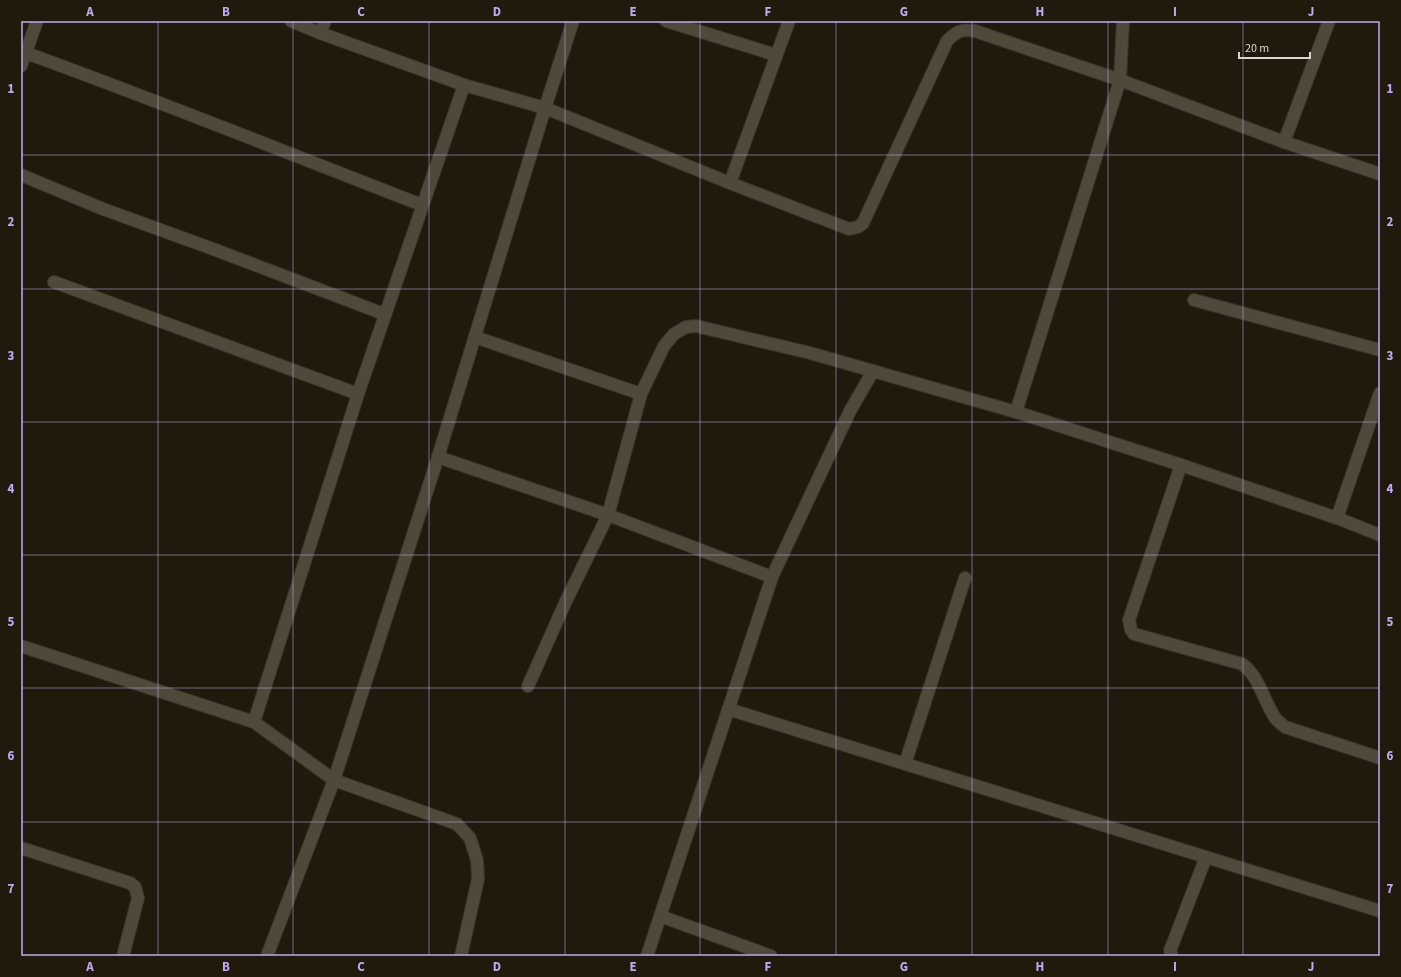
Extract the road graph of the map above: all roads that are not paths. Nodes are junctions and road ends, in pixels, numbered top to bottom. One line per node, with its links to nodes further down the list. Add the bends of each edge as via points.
1 (37, 21): 10 (street)
2 (291, 21): 9 (street)
3 (325, 21): 9 (street)
4 (574, 21): 15 (street)
5 (666, 21): 11 (street)
6 (789, 21): 11 (street)
7 (1123, 21): 13 (street)
8 (1329, 21): 16 (street)
9 (320, 33): 14 (street)
10 (26, 53): 12 (street); 20 (street)
11 (776, 55): 19 (street)
12 (21, 66)
13 (1120, 80): 16 (street); 19 (street, via 975,31 965,30 956,33 947,41 858,227 849,229); 30 (street)
14 (464, 85): 15 (street); 20 (street)
15 (545, 108): 19 (street); 24 (street)
16 (1284, 142): 17 (street)
17 (1380, 174)
18 (21, 175): 23 (street, via 103,209)
19 (730, 183)
20 (422, 205): 23 (street)
21 (54, 282): 28 (street)
22 (1194, 300): 25 (street)
23 (384, 314): 28 (street)
24 (475, 337): 29 (street); 31 (street)
25 (1380, 350)
26 (873, 372): 29 (street, via 696,326 686,327 674,334 664,346); 30 (street); 36 (street, via 850,411)
27 (1380, 393): 34 (street)
28 (358, 394): 41 (street)
29 (641, 394): 33 (street)
30 (1016, 412): 32 (street)
31 (438, 457): 33 (street); 44 (street)
32 (1181, 465): 34 (street); 42 (street, via 1129,620 1131,630 1134,634 1242,664 1254,676 1274,716 1285,727)
33 (608, 515): 36 (street); 39 (street)
34 (1337, 518): 35 (street)
35 (1380, 534)
36 (772, 577): 40 (street)
37 (965, 578): 43 (street)
38 (21, 646): 41 (street)
39 (528, 686)
40 (728, 709): 43 (street); 48 (street)
41 (254, 722): 44 (street)
42 (1380, 758)
43 (905, 764): 46 (street)
44 (334, 780): 50 (street); 51 (street, via 457,824 470,838 477,860 478,880)
45 (21, 848): 49 (street, via 135,887 138,898)
46 (1206, 857): 47 (street); 54 (street, via 1170,950)
47 (1380, 911)
48 (660, 916): 52 (street); 53 (street)
49 (123, 956)
50 (268, 956)
51 (461, 956)
52 (647, 956)
53 (771, 956)
54 (1172, 956)

